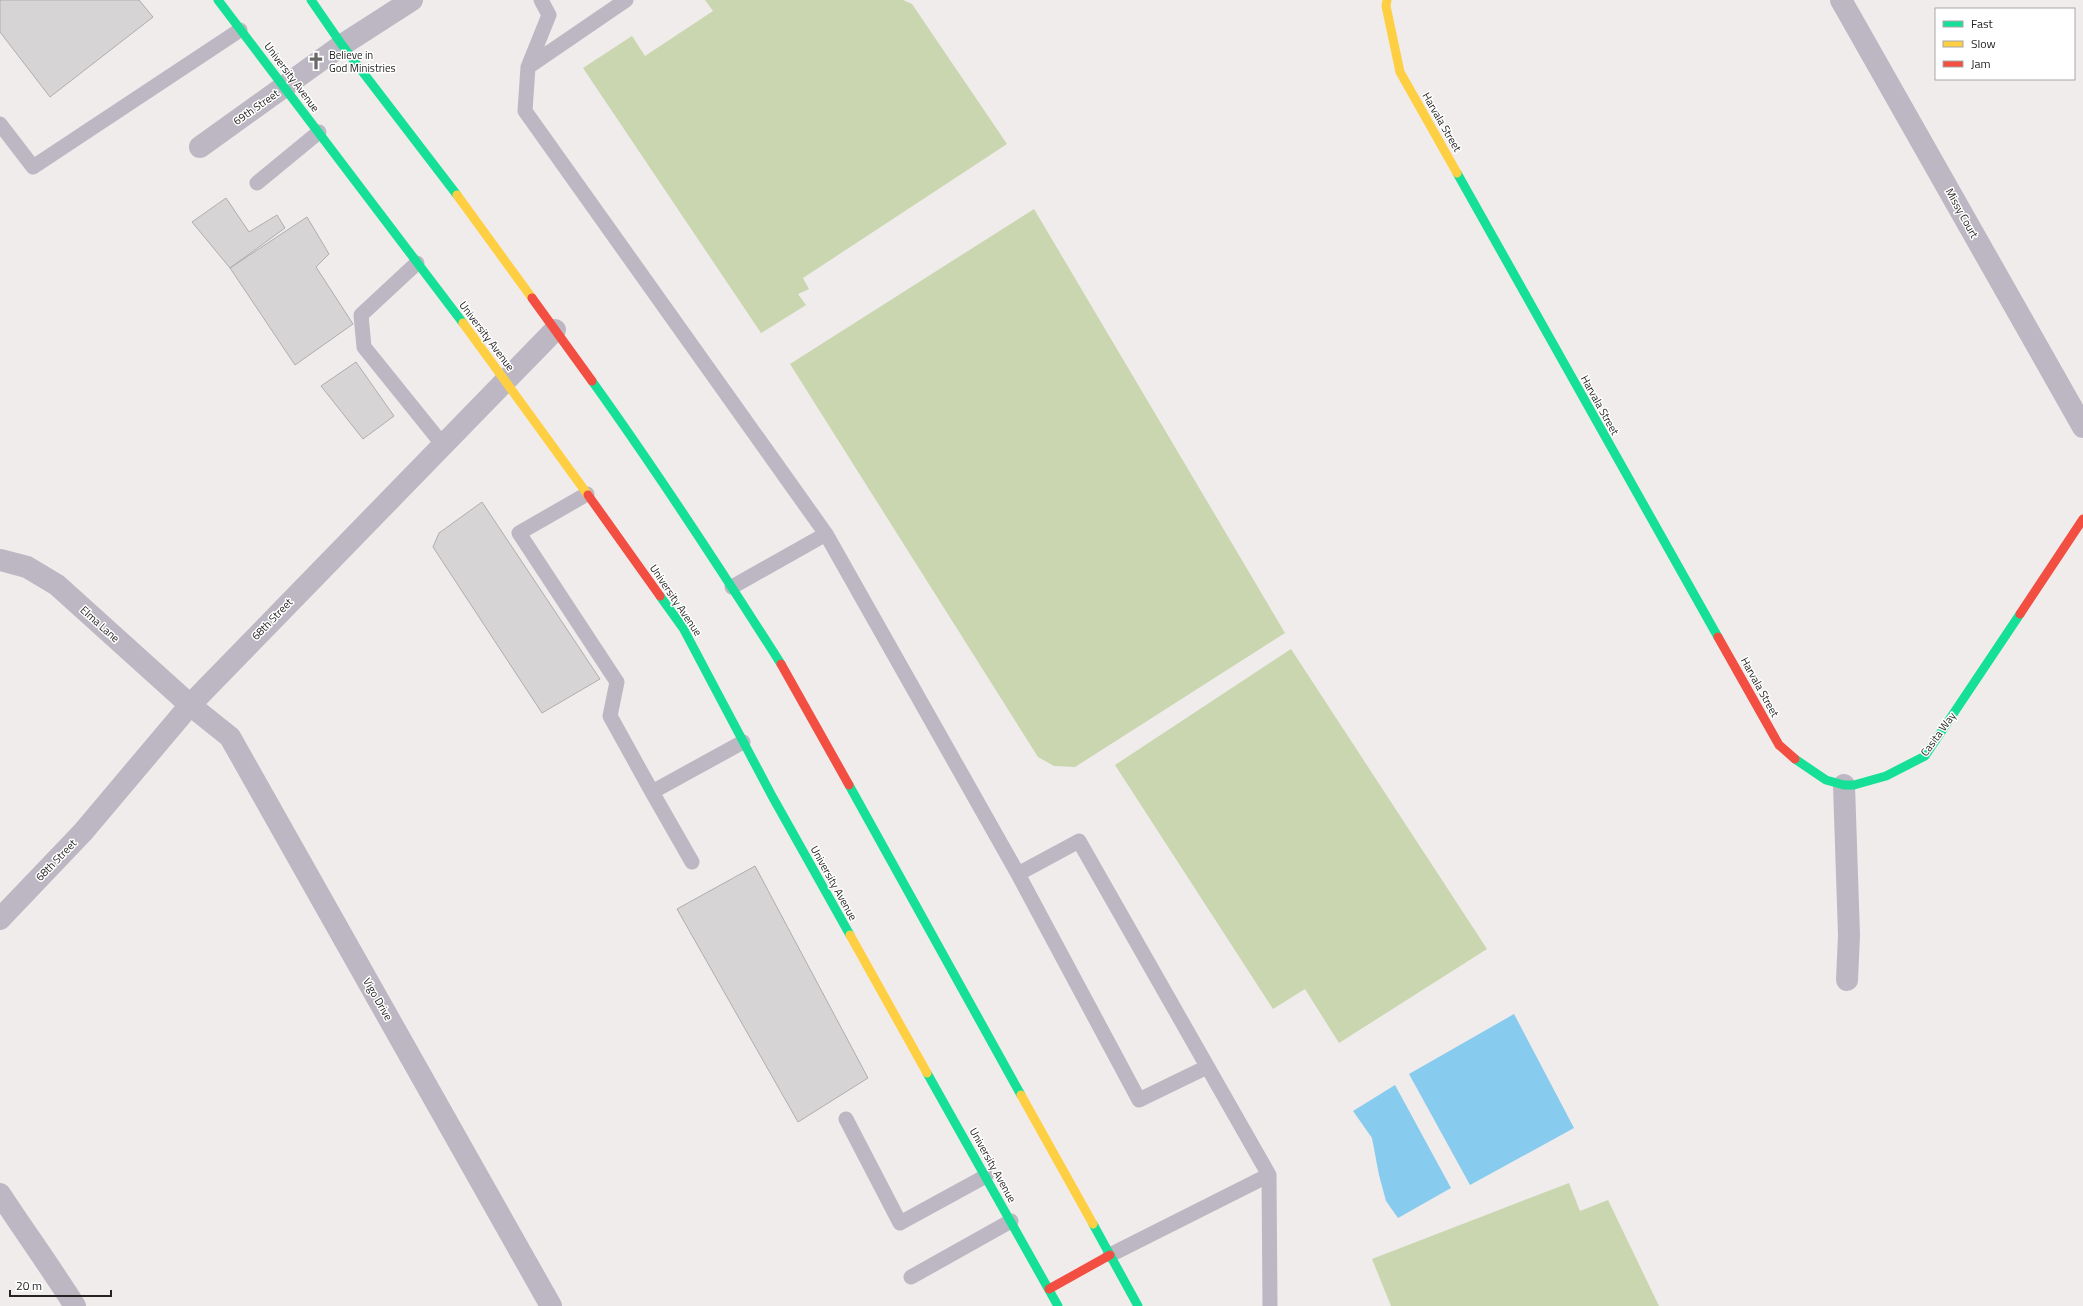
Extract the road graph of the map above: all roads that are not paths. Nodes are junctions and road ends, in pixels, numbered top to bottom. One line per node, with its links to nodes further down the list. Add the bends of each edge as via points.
1 (218, 0): 8 (main road, University Avenue)
2 (311, 0): 9 (main road)
3 (412, 0): 9 (street, 69th Street)
4 (541, 0): 10 (lane, via 549,15)
5 (626, 0): 10 (lane)
6 (1387, 0): 28 (main road, Harvala Street, via 1386,6 1400,72 1779,745 1792,759 1808,770)
7 (1841, 0): 19 (street, Missy Court)
8 (240, 30): 11 (main road, University Avenue); 12 (lane, via 33,167)
9 (342, 45): 11 (street, 69th Street); 17 (main road, via 445,178)
10 (528, 67): 23 (lane, via 525,111)
11 (285, 87): 13 (main road, University Avenue); 14 (street, 69th Street)
12 (0, 124)
13 (319, 132): 15 (lane); 16 (main road, University Avenue)
14 (200, 147)
15 (257, 183)
16 (417, 263): 18 (main road, University Avenue); 20 (lane, via 361,315 364,347)
17 (555, 330): 18 (street, 68th Street); 25 (main road, via 646,458)
18 (506, 380): 20 (street, 68th Street); 21 (main road, University Avenue)
19 (2083, 427)
20 (443, 444): 26 (street, 68th Street)
21 (587, 494): 27 (main road, University Avenue, via 683,628); 29 (lane, via 519,533 616,682 610,716)
22 (2083, 519): 28 (main road, Casita Way, via 1925,756 1882,778)
23 (826, 534): 25 (lane); 31 (lane)
24 (0, 560): 26 (street, Elma Lane, via 27,567 57,585)
25 (732, 587): 40 (main road, via 792,682)
26 (190, 704): 32 (street, 68th Street, via 83,832); 44 (street, Vigo Drive, via 230,737)
27 (743, 742): 29 (lane); 37 (main road, University Avenue)
28 (1844, 785): 33 (street, via 1849,935)
29 (652, 792): 30 (lane)
30 (692, 862)
31 (1018, 874): 34 (lane, via 1079,841); 34 (lane, via 1139,1100)
32 (0, 919)
33 (1847, 980)
34 (1207, 1067): 36 (lane)
35 (846, 1119): 37 (lane, via 900,1223)
36 (1269, 1175): 40 (lane); 47 (lane)
37 (986, 1176): 39 (main road, University Avenue)
38 (0, 1194): 43 (street, via 50,1265)
39 (1011, 1221): 41 (lane); 42 (main road, University Avenue)
40 (1110, 1255): 42 (main road); 46 (main road)
41 (911, 1277)
42 (1049, 1289): 45 (main road, University Avenue)
43 (75, 1306)
44 (552, 1306)
45 (1058, 1306)
46 (1138, 1306)
47 (1270, 1306)

